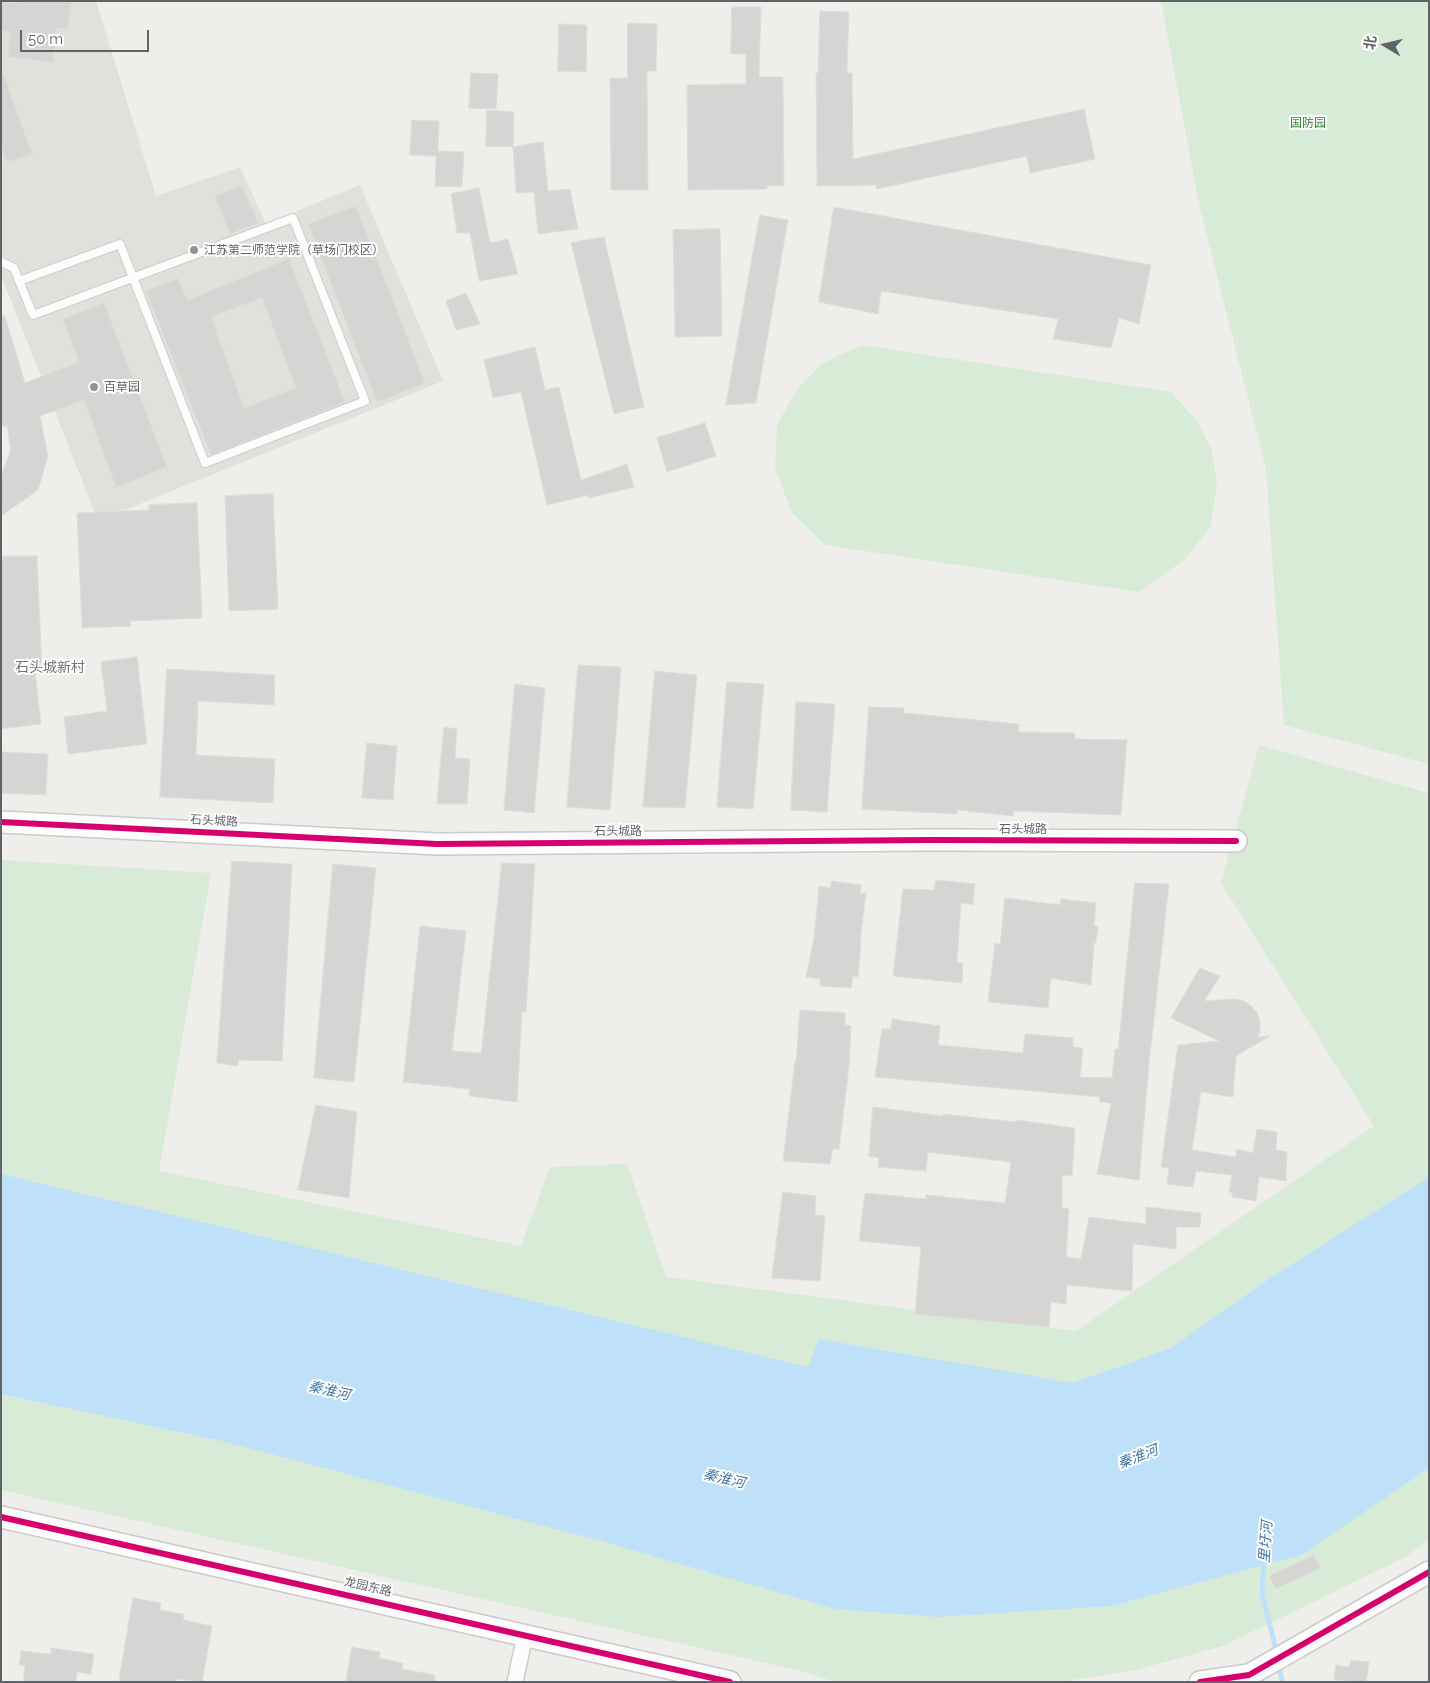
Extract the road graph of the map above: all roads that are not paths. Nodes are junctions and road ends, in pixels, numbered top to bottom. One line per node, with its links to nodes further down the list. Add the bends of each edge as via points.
1 (1, 262): 3 (lane, via 14,268)
2 (133, 278): 2 (lane, via 294,218 365,401 204,463); 3 (lane, via 120,244); 3 (lane, via 33,316)
3 (19, 281)
4 (1, 822): 5 (street, 石头城路, via 437,844)
5 (1236, 840)
6 (1, 1516): 8 (street, 龙园东路)
7 (1429, 1572): 9 (street)
8 (525, 1635): 10 (street); 11 (street, 龙园东路)
9 (1248, 1678): 12 (street)
10 (515, 1682)
11 (730, 1682)
12 (1200, 1682)

